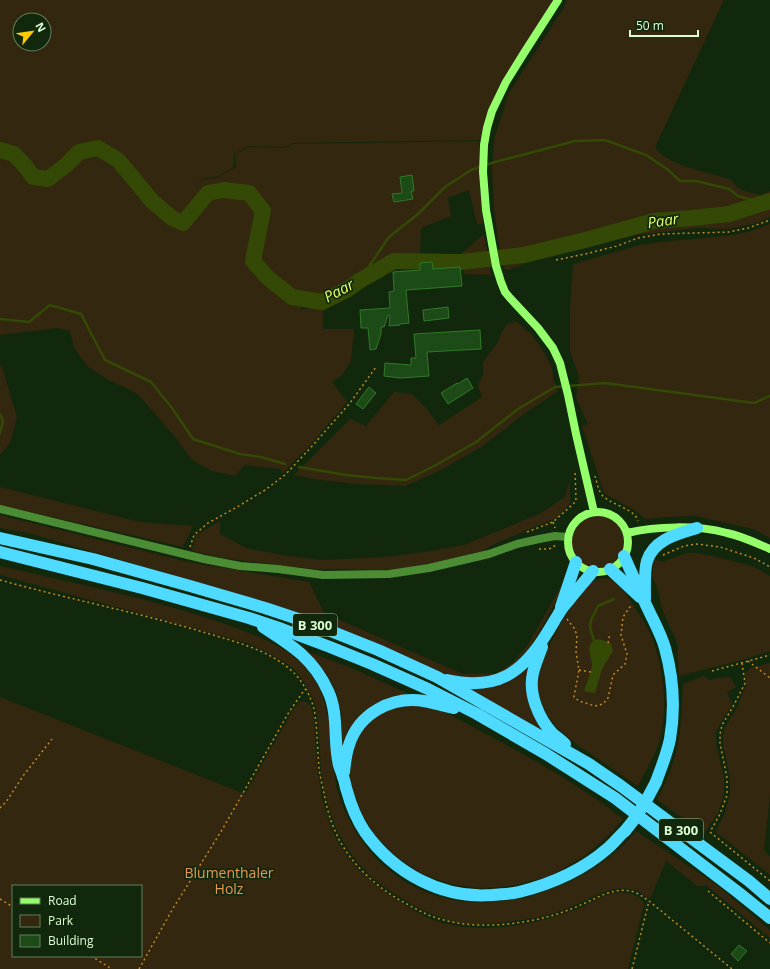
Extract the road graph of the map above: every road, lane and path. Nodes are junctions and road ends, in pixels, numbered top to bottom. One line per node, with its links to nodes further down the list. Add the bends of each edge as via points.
1 (558, 0): 7 (street, via 506,82 492,111 484,145 483,172 486,210 501,282 505,292 553,348 560,363)
2 (770, 220): 3 (path, via 729,232 661,234 638,238 617,246)
3 (556, 260)
4 (376, 367): 15 (path, via 350,403 284,475 265,490 203,527 194,535)
5 (576, 501): 8 (path)
6 (0, 509): 15 (street)
7 (594, 512): 10 (street, via 604,512 614,517); 11 (street, via 579,518)
8 (554, 522)
9 (698, 528): 10 (street, via 640,530); 13 (street, via 727,533); 20 (highway, via 661,541 652,551 646,562)
10 (627, 533): 16 (street, via 627,550)
11 (568, 537): 15 (street, via 539,538 489,554 390,574 323,575 240,566); 17 (street, via 568,547)
12 (0, 538): 32 (highway, B 300, via 93,559 265,608 378,650)
13 (770, 549)
14 (0, 552): 22 (highway, B 300)
15 (188, 555)
16 (624, 556): 18 (street); 20 (highway)
17 (576, 562): 19 (street); 21 (highway)
18 (610, 569): 19 (street); 20 (highway)
19 (592, 571): 21 (highway)
20 (645, 602): 29 (path, via 636,601 623,617 622,635 627,654 625,664 613,675 608,698 603,704 595,706 574,697); 38 (highway, bridge, via 665,648 669,665 672,698 670,738 656,782 635,820 608,848 574,871 518,892 470,895 437,887 406,872 386,857 358,819)
21 (558, 613): 24 (highway); 29 (path, via 571,623 577,635)
22 (249, 618): 35 (highway, B 300, via 282,628 372,664); 38 (highway, via 300,652 321,676 336,716 336,744)
23 (610, 633): 25 (path)
24 (547, 634): 32 (highway, via 521,667 496,680 462,683); 37 (highway, via 533,674 532,690 536,704 553,734)
25 (608, 643)
26 (770, 655): 27 (path)
27 (748, 661): 28 (path); 33 (path)
28 (742, 662): 30 (path); 40 (path, via 745,683 722,725 720,734 727,795 710,832)
29 (579, 670): 31 (path)
30 (712, 671)
31 (591, 672)
32 (436, 677): 37 (highway, B 300)
33 (770, 678)
34 (305, 689): 51 (path, via 289,712)
35 (477, 714): 38 (highway, via 414,700 385,706 369,715 357,727 348,746); 47 (highway, B 300, via 615,798)
36 (52, 739): 39 (path)
37 (589, 764): 43 (highway, B 300, via 730,866)
38 (343, 777)
39 (0, 808)
40 (770, 881)
41 (708, 891): 48 (path)
42 (0, 899): 45 (path)
43 (770, 899)
44 (649, 901): 52 (path)
45 (12, 906)
46 (655, 906): 53 (path)
47 (770, 918)
48 (770, 943)
49 (93, 957): 50 (path)
50 (112, 969)
51 (139, 969)
52 (632, 969)
53 (732, 969)

